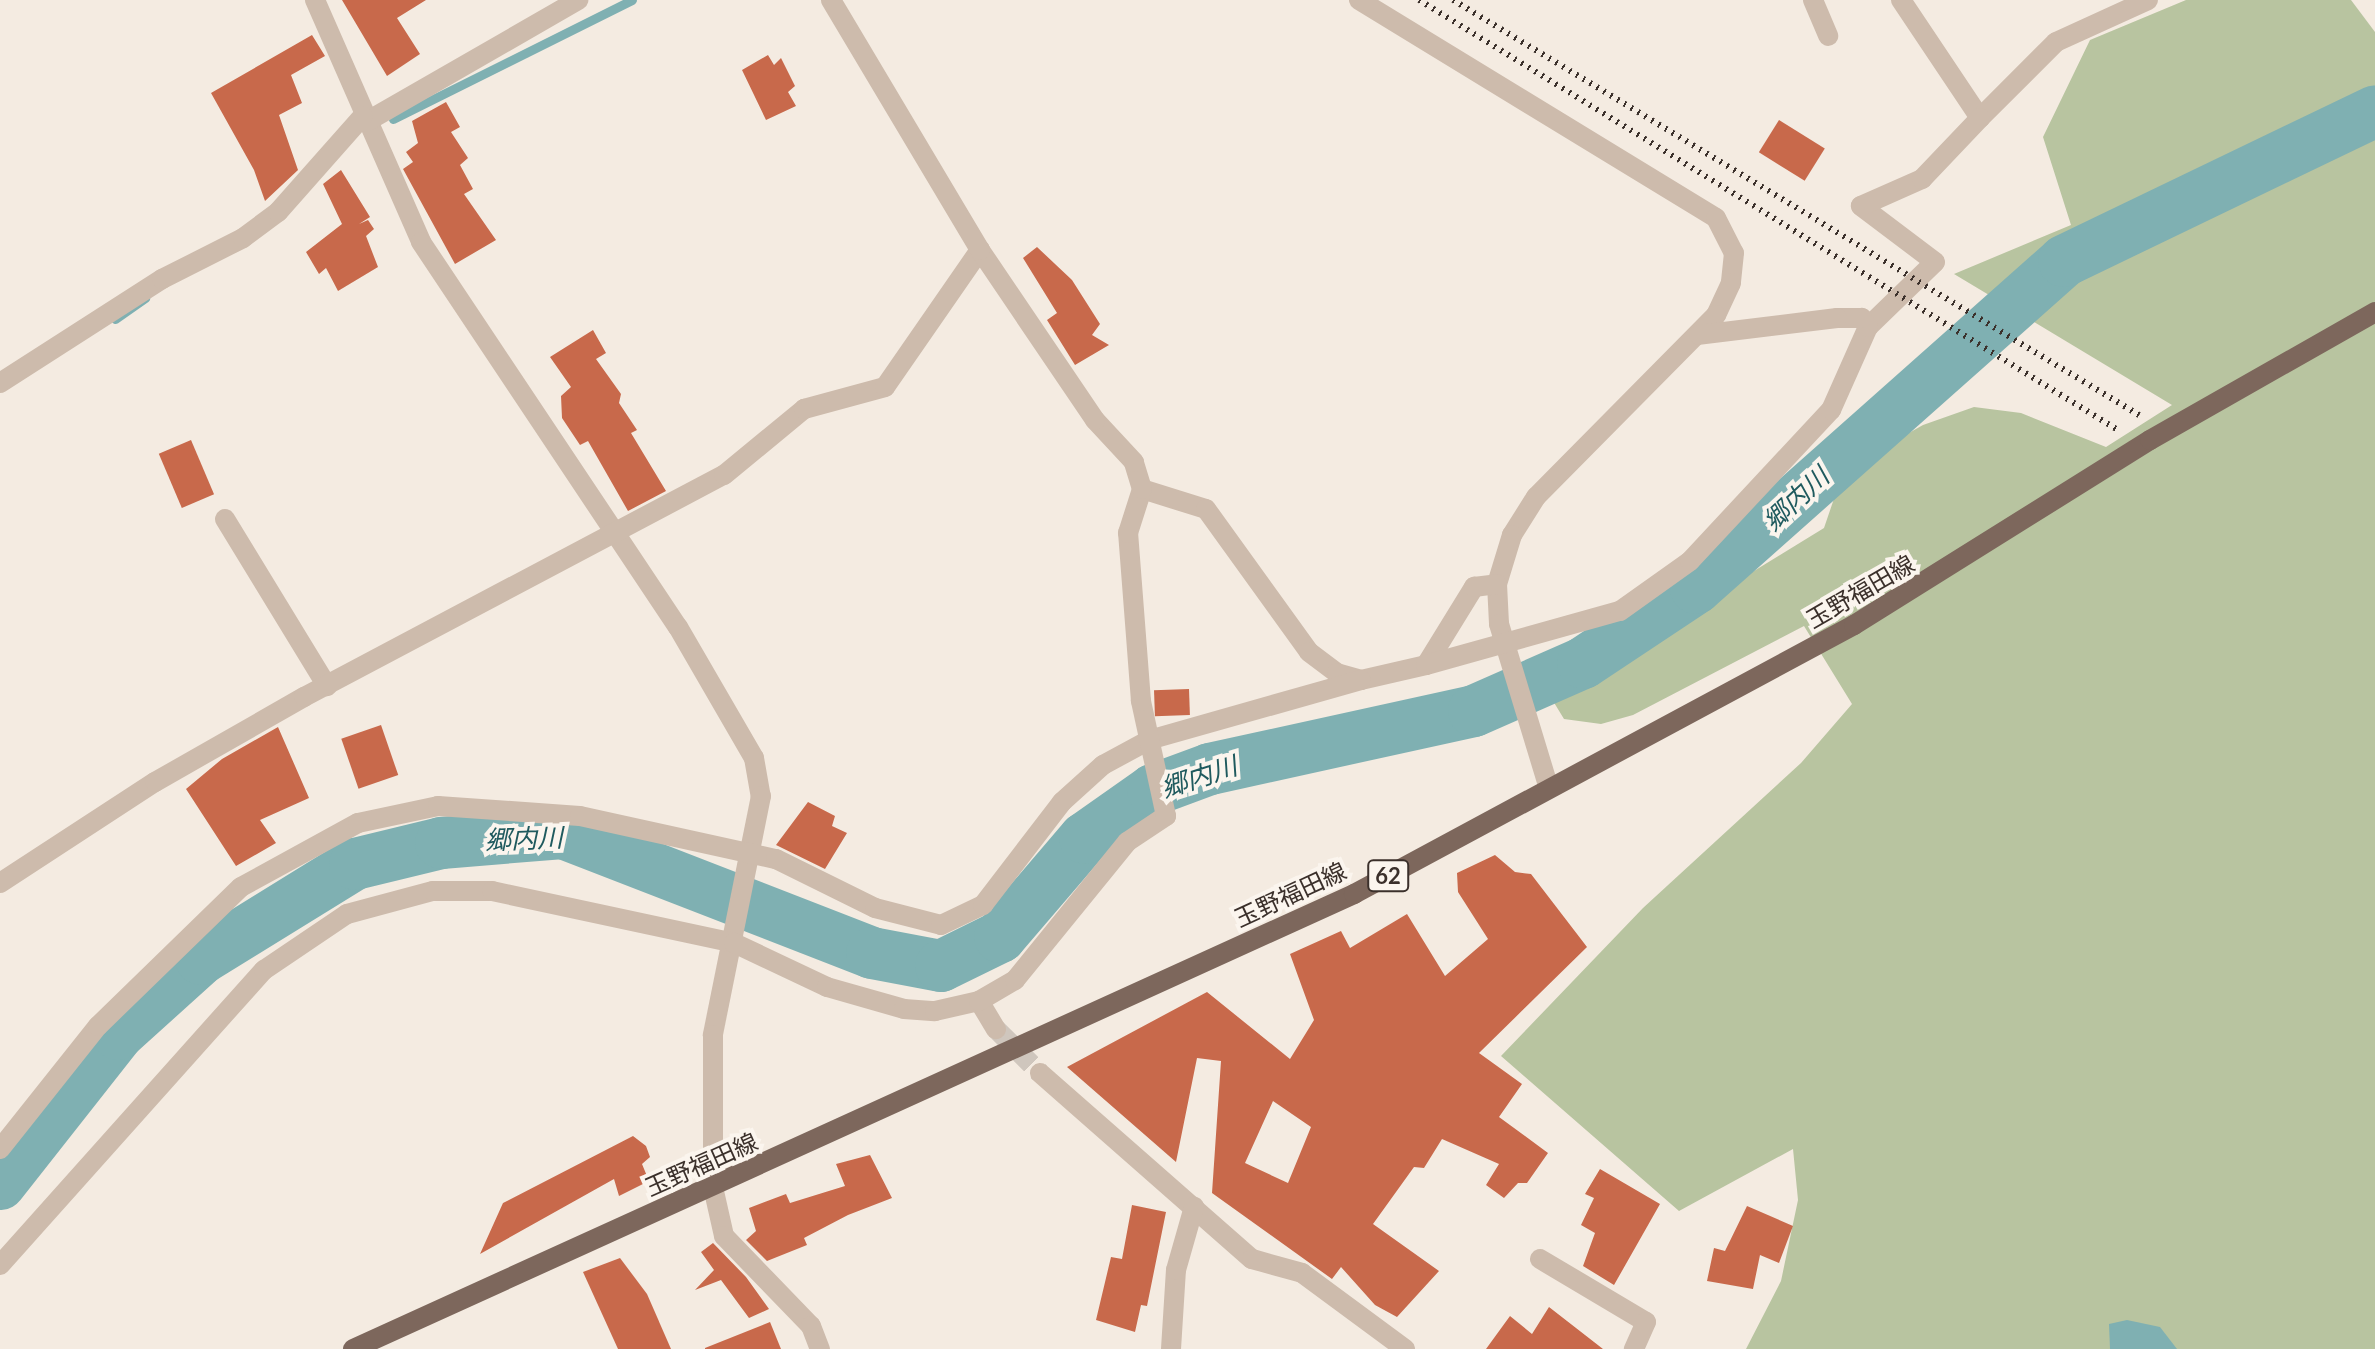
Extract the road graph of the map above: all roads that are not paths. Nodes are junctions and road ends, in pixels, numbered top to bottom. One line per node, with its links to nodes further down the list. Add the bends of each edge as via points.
1 (315, 0): 10 (street)
2 (578, 0): 10 (street)
3 (831, 0): 11 (street)
4 (1359, 0): 14 (street, via 1716,218 1734,253 1731,283)
5 (1813, 0): 8 (street)
6 (1901, 0): 9 (street)
7 (2148, 0): 9 (street, via 2056,42)
8 (1828, 36)
9 (1980, 118): 13 (street, via 1922,179 1861,206 1935,262)
10 (365, 119): 15 (street, via 278,212 243,238 162,279); 18 (street, via 421,242)
11 (980, 250): 16 (street, via 1095,420 1134,462); 18 (street, via 885,387 804,409 724,475)
12 (2375, 312): 26 (main road, 玉野福田線 / 62, via 2150,440 1854,625)
13 (1868, 327): 14 (street, via 1862,318 1837,318); 21 (street, via 1831,410 1690,561 1620,611)
14 (1699, 335): 19 (street, via 1536,497 1512,535)
15 (0, 383)
16 (1142, 489): 20 (street, via 1206,509); 25 (street, via 1128,533)
17 (225, 519): 23 (street)
18 (616, 531): 23 (street); 27 (street, via 754,758 761,796)
19 (1497, 584): 21 (street, via 1474,587); 26 (street, via 1499,624)
20 (1309, 652): 22 (street, via 1337,673); 24 (street)
21 (1426, 665): 22 (street)
22 (1361, 680): 24 (street)
23 (327, 686): 28 (street, via 155,782)
24 (1311, 694): 25 (street)
25 (1151, 745): 27 (street, via 1103,765 1062,802 983,905 941,925 875,908); 30 (street, via 1166,816 1127,842 1015,980)
26 (1549, 789): 34 (main road, 玉野福田線 / 62, via 1354,894)
27 (750, 861): 29 (street); 33 (street, via 564,815 438,806 358,823 241,887 98,1026)
28 (0, 883)
29 (735, 937): 30 (street, via 827,987 904,1009); 34 (street, via 713,1035); 37 (street, via 492,891 433,891 347,914 264,970)
30 (979, 1001): 31 (street)
31 (996, 1029)
32 (1040, 1073): 35 (street)
33 (0, 1149)
34 (713, 1187): 38 (main road, 玉野福田線 / 62); 39 (street, via 724,1236 811,1326)
35 (1194, 1207): 40 (street, via 1176,1270); 41 (street, via 1252,1259 1302,1273)
36 (1540, 1259): 42 (street, via 1646,1322)
37 (0, 1265)
38 (359, 1348)
39 (820, 1349)
40 (1171, 1349)
41 (1405, 1349)
42 (1634, 1349)

